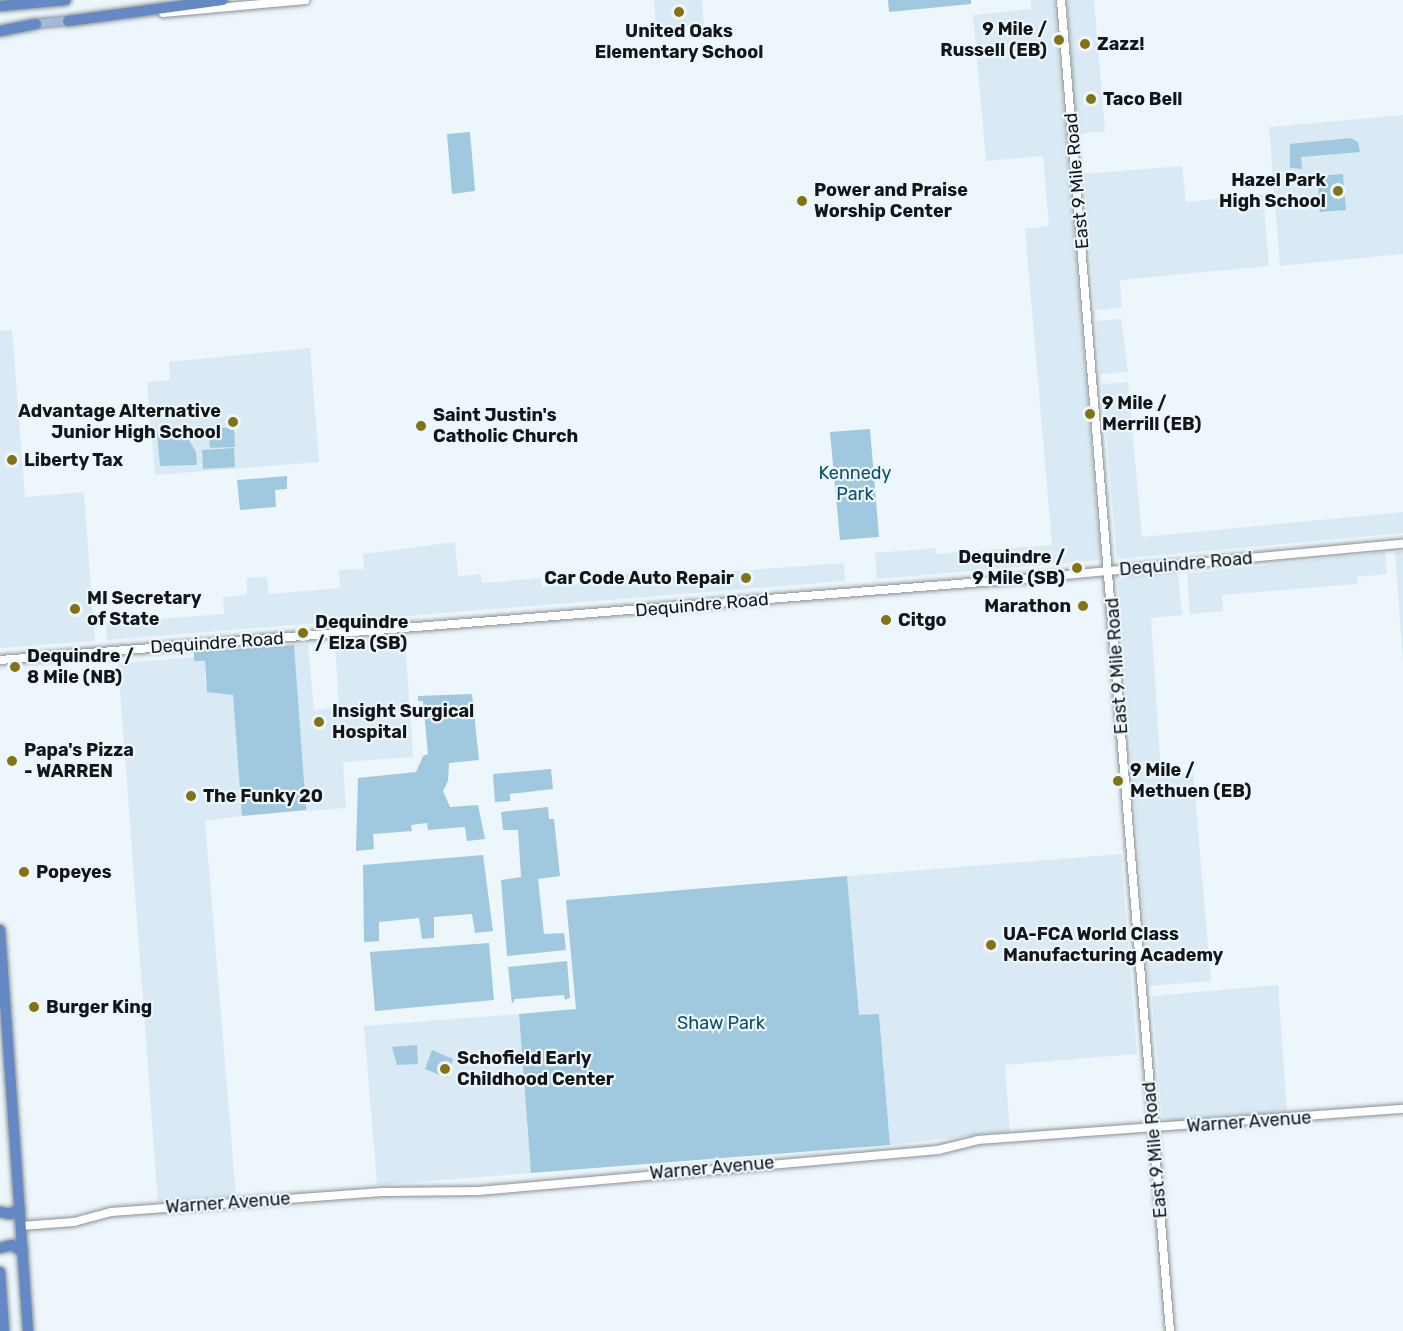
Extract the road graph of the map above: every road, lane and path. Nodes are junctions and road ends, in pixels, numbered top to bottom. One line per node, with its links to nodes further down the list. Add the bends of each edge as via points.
1 (66, 0): 5 (highway)
2 (223, 0): 6 (highway)
3 (305, 0): 6 (main road)
4 (1062, 0): 10 (main road, East 9 Mile Road)
5 (0, 6)
6 (68, 21): 7 (main road)
7 (36, 24): 8 (highway)
8 (0, 29)
9 (1403, 544): 10 (main road, Dequindre Road)
10 (1109, 572): 11 (main road, Dequindre Road); 15 (main road, East 9 Mile Road)
11 (0, 660)
12 (0, 930): 13 (highway)
13 (1, 969): 16 (highway)
14 (1403, 1109): 15 (main road, Warner Avenue)
15 (1153, 1127): 18 (main road, Warner Avenue, via 978,1140 938,1150 479,1191 374,1193 111,1212 75,1222); 24 (main road, East 9 Mile Road)
16 (20, 1209): 17 (highway, via 10,1214); 18 (highway)
17 (0, 1212)
18 (21, 1226): 20 (highway)
19 (0, 1248): 20 (highway, via 12,1245)
20 (23, 1252): 23 (highway)
21 (0, 1272): 22 (highway)
22 (4, 1331)
23 (28, 1331)
24 (1170, 1331)

